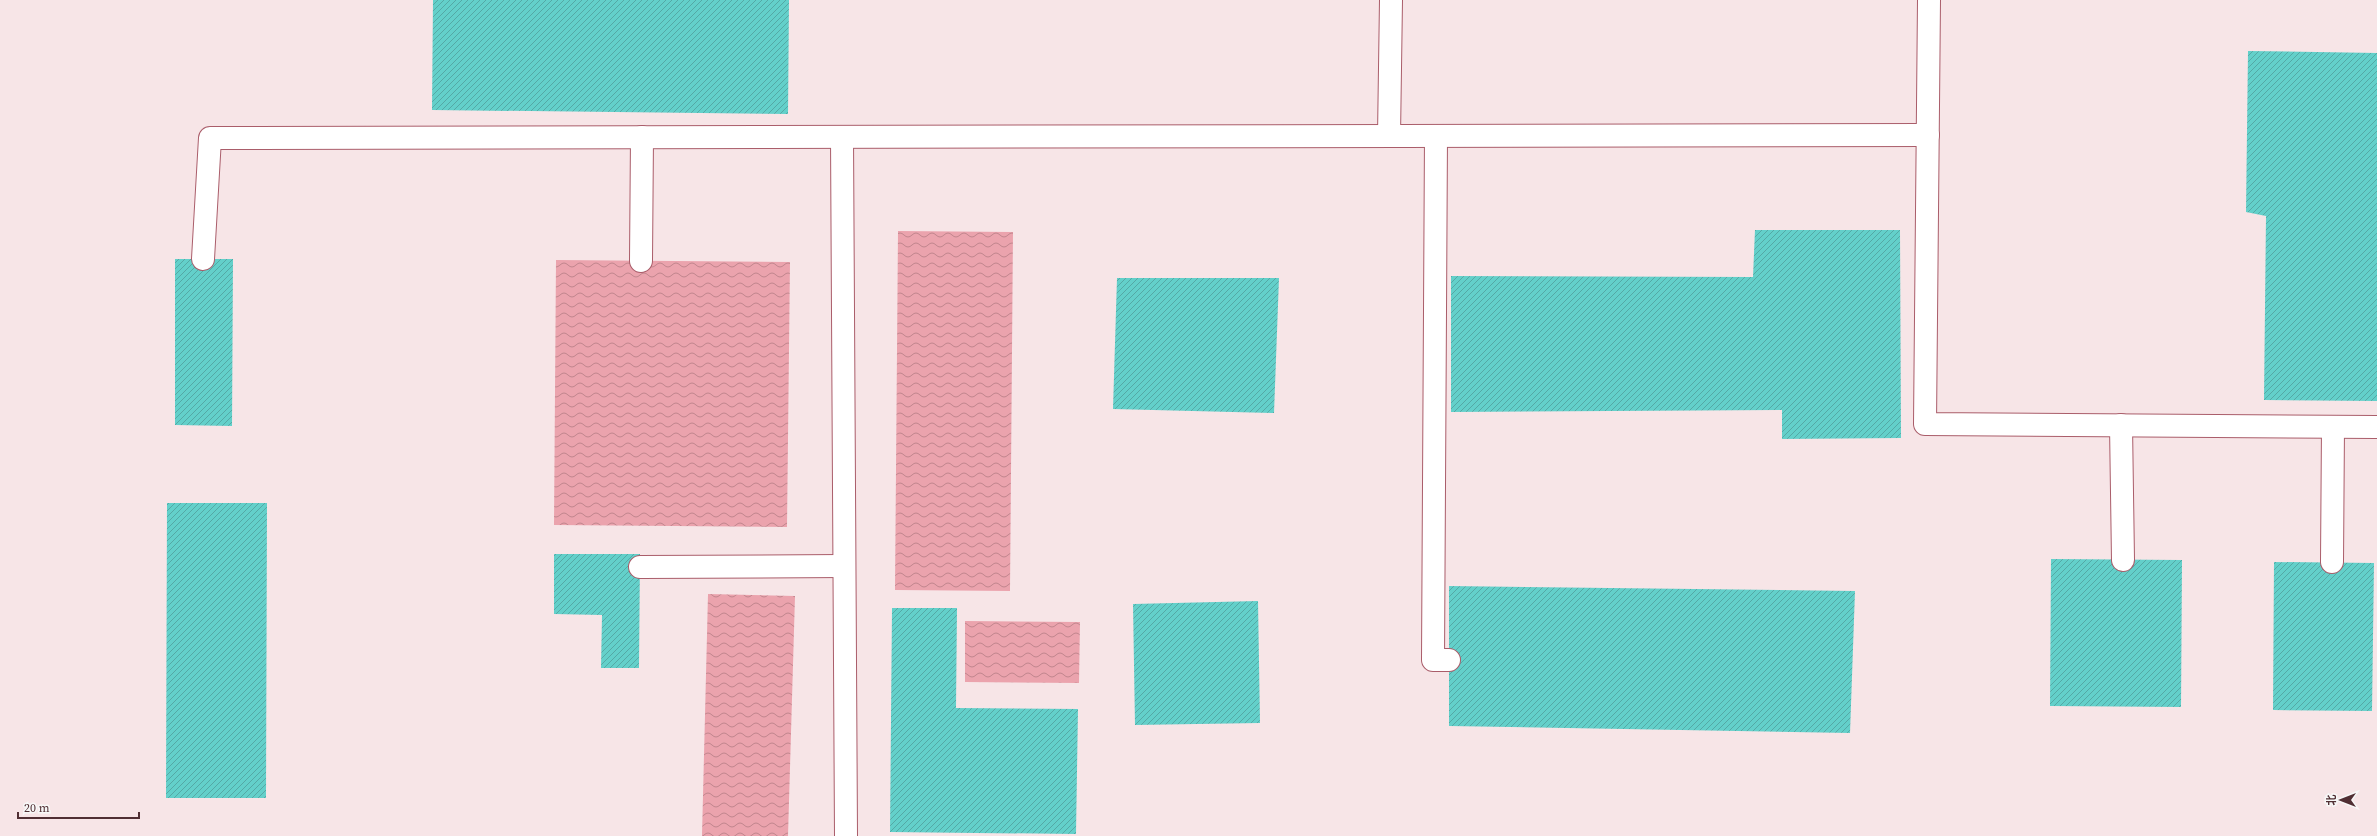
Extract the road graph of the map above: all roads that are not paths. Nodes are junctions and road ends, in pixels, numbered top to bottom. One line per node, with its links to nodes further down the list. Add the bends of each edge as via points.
1 (1391, 0): 5 (lane)
2 (1929, 0): 3 (lane)
3 (1928, 135): 6 (lane); 10 (lane, via 1925,424)
4 (842, 136): 5 (lane); 7 (lane); 15 (lane)
5 (1389, 136): 6 (lane)
6 (1436, 136): 17 (lane, via 1443,349 1433,660)
7 (642, 137): 8 (lane, via 210,138); 9 (lane)
8 (203, 259)
9 (641, 261)
10 (2120, 425): 11 (lane); 13 (lane)
11 (2333, 427): 12 (lane); 14 (lane)
12 (2377, 427)
13 (2122, 560)
14 (2332, 562)
15 (844, 566): 16 (lane); 18 (lane)
16 (640, 567)
17 (1449, 660)
18 (846, 836)

